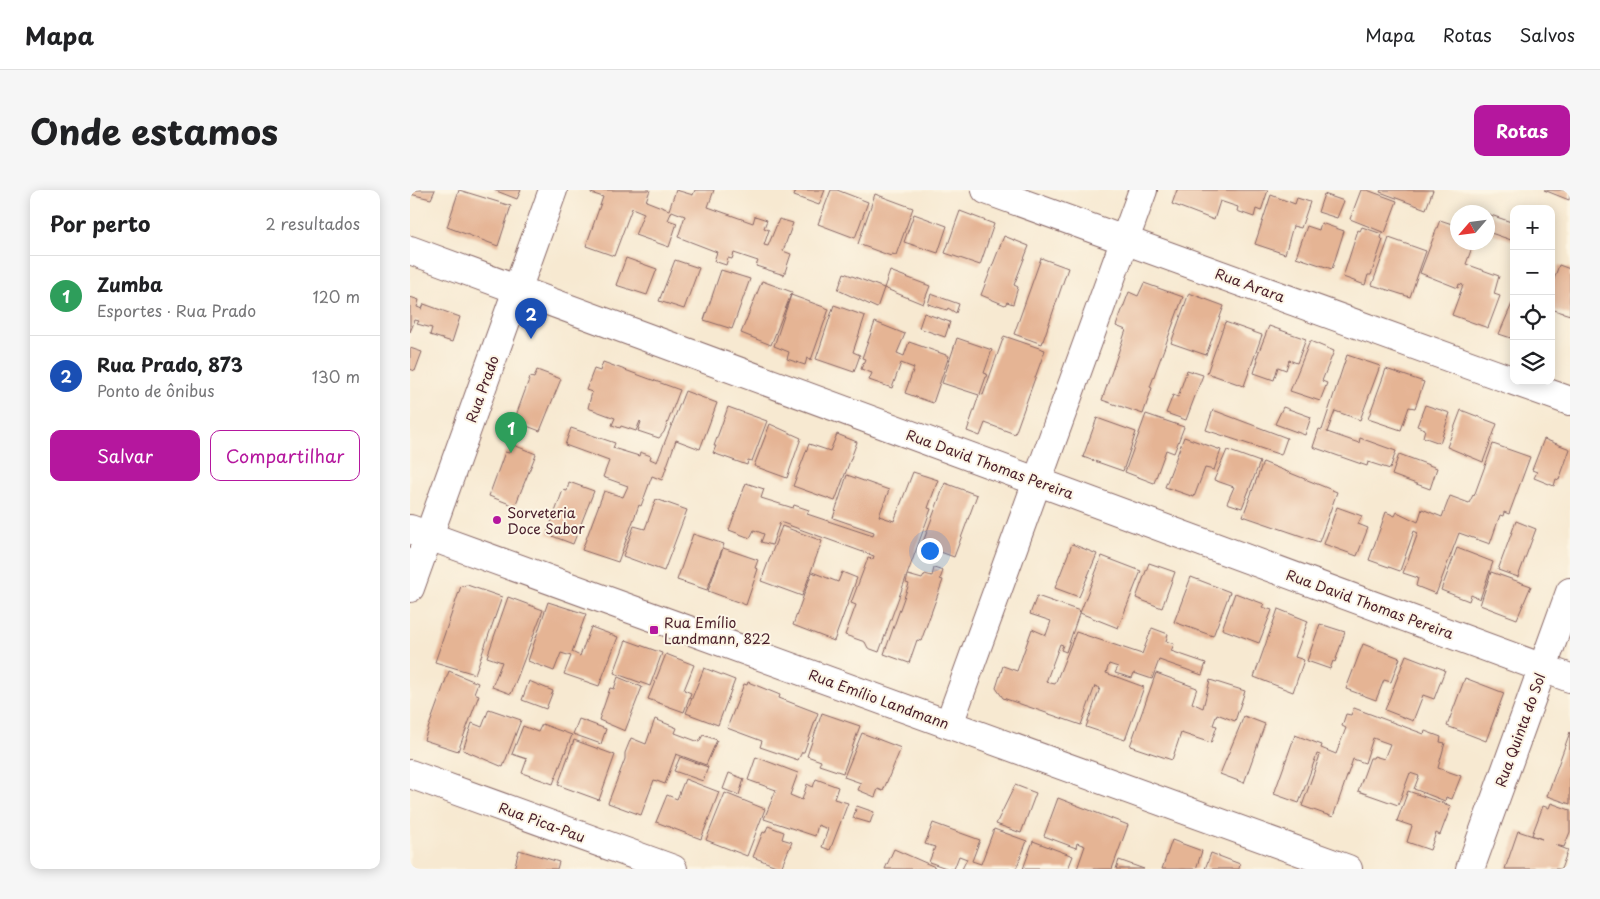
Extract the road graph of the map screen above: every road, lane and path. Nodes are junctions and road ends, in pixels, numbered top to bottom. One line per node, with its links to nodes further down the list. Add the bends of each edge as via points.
1 (553, 190): 6 (street, Rua Prado)
2 (986, 190): 4 (street, Rua Arara)
3 (1143, 190): 4 (street)
4 (1125, 240): 7 (street, Rua Arara); 10 (street)
5 (410, 250): 6 (street, Rua David Thomas Pereira)
6 (518, 289): 10 (street, Rua David Thomas Pereira); 11 (street, Rua Prado)
7 (1510, 380)
8 (1525, 385): 9 (street, Rua Arara)
9 (1570, 401)
10 (1038, 481): 14 (street, Rua David Thomas Pereira); 16 (street)
11 (419, 532): 12 (street, Rua Prado); 16 (street, Rua Emílio Landmann)
12 (410, 588)
13 (1570, 592): 14 (street, Rua Quinta do Sol)
14 (1543, 668): 15 (street, Rua David Thomas Pereira); 20 (street, Rua Quinta do Sol)
15 (1570, 678)
16 (949, 724): 19 (street, Rua Emílio Landmann)
17 (410, 774): 18 (street, Rua Pica-Pau)
18 (673, 869)
19 (1348, 869)
20 (1470, 869)

